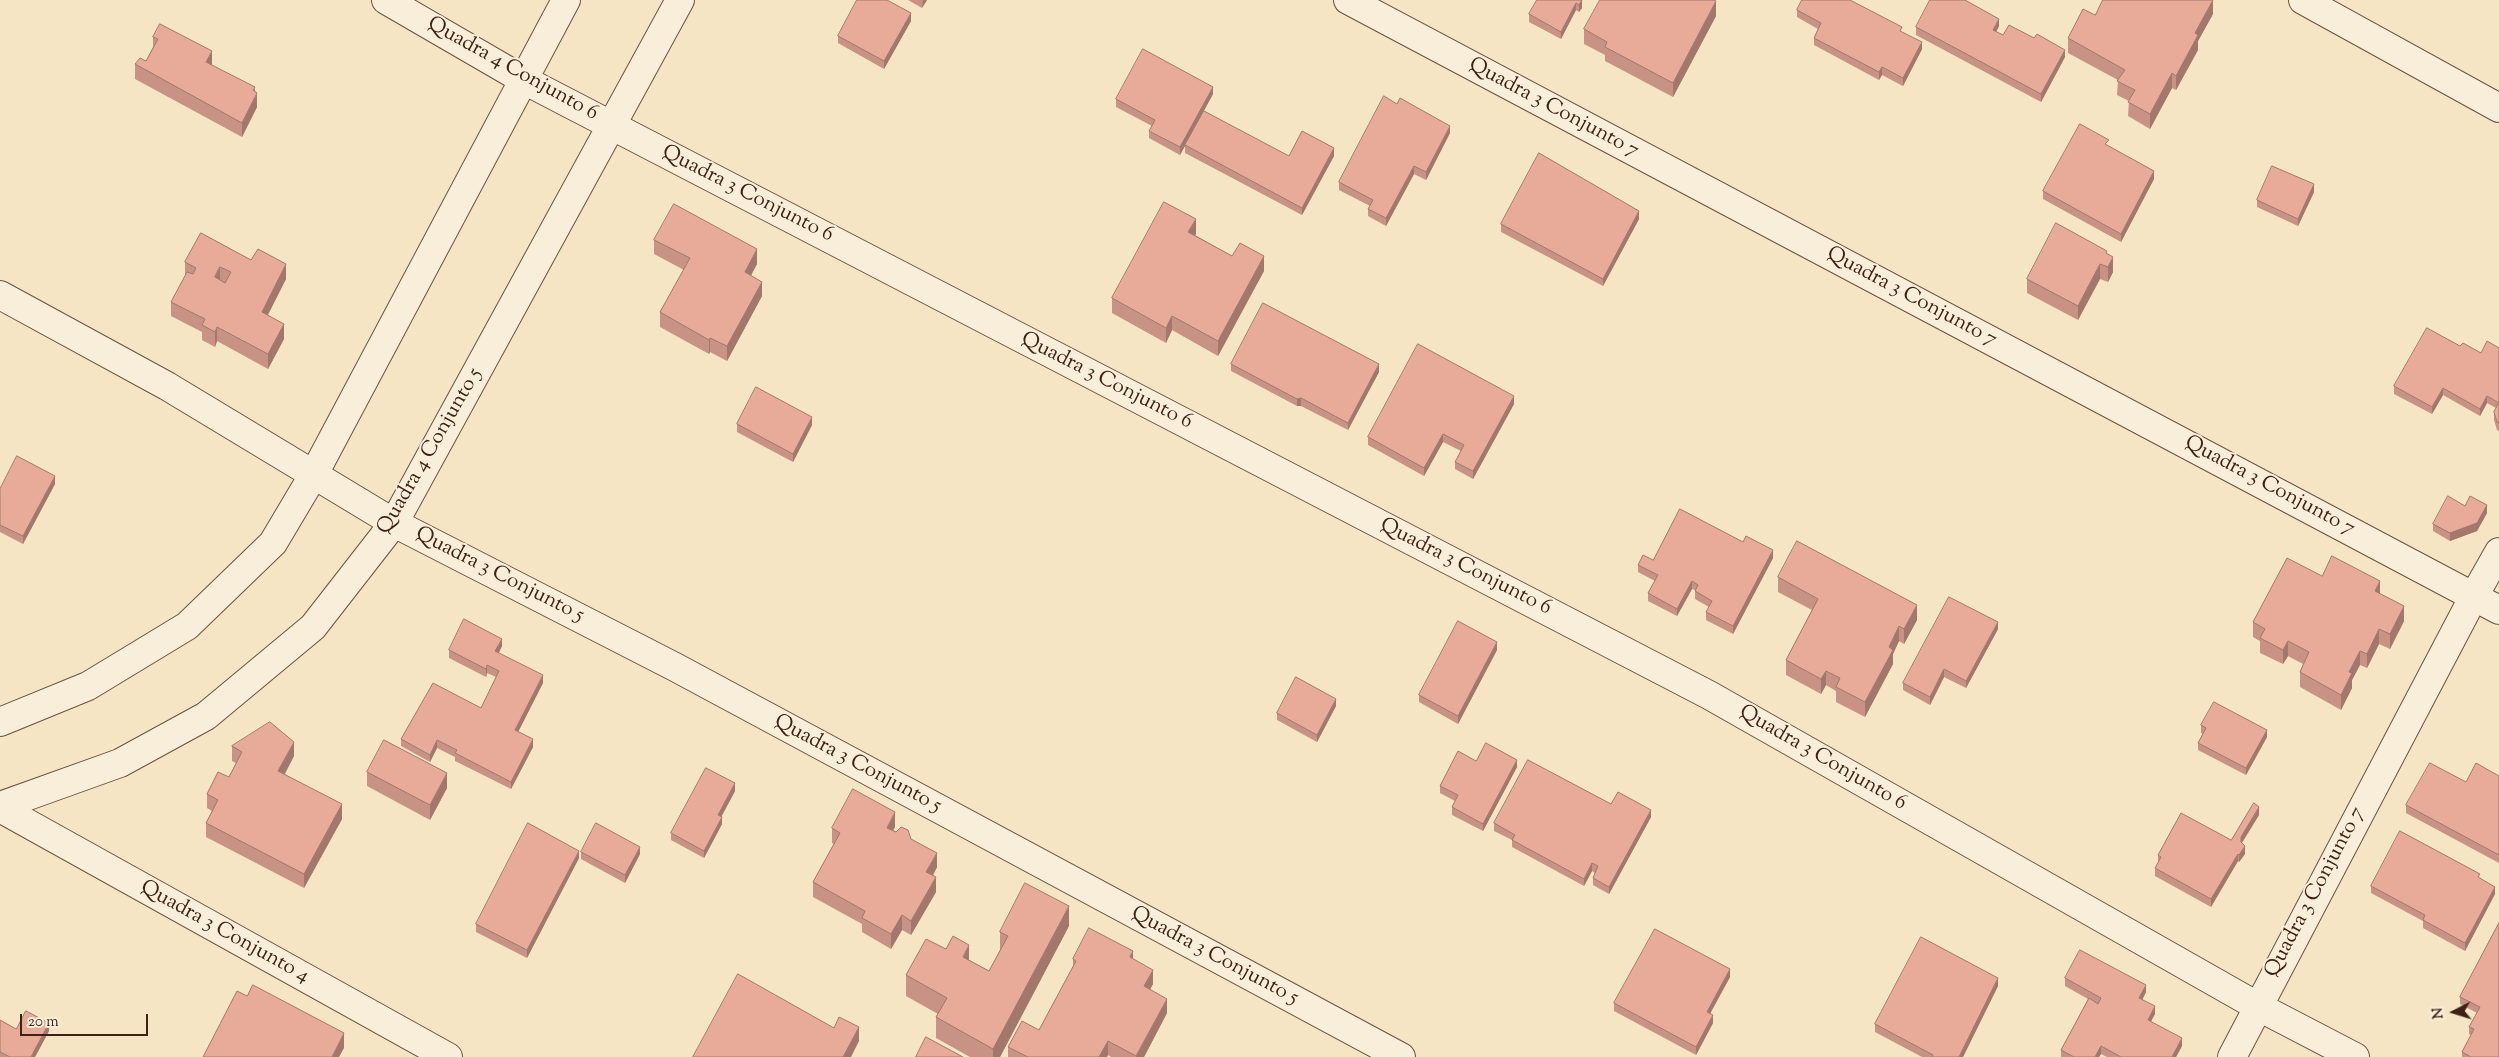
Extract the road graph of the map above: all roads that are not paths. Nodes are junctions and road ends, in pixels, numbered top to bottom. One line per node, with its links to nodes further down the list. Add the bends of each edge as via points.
1 (386, 0): 6 (street, Quadra 4 Conjunto 6)
2 (566, 0): 6 (street)
3 (680, 0): 8 (street, Quadra 4 Conjunto 5)
4 (1348, 0): 13 (street, Quadra 3 Conjunto 7)
5 (2303, 0): 7 (street)
6 (524, 80): 8 (street, Quadra 4 Conjunto 6); 10 (street)
7 (2499, 108)
8 (612, 125): 11 (street, Quadra 4 Conjunto 5); 17 (street, Quadra 3 Conjunto 6, via 1709,695)
9 (0, 295): 10 (street, via 167,386)
10 (314, 474): 11 (street, Quadra 3 Conjunto 5); 15 (street, via 274,543 187,626 88,686)
11 (394, 522): 16 (street, Quadra 4 Conjunto 5, via 313,627 206,716 120,763); 19 (street, Quadra 3 Conjunto 5, via 683,671)
12 (2499, 552): 13 (street, Quadra 3 Conjunto 7)
13 (2474, 596): 14 (street, Quadra 3 Conjunto 7); 17 (street, Quadra 3 Conjunto 7)
14 (2499, 610)
15 (0, 722)
16 (0, 807): 18 (street, Quadra 3 Conjunto 4)
17 (2256, 1006): 20 (street); 21 (street, Quadra 3 Conjunto 6)
18 (448, 1057)
19 (1401, 1057)
20 (2232, 1057)
21 (2355, 1057)

